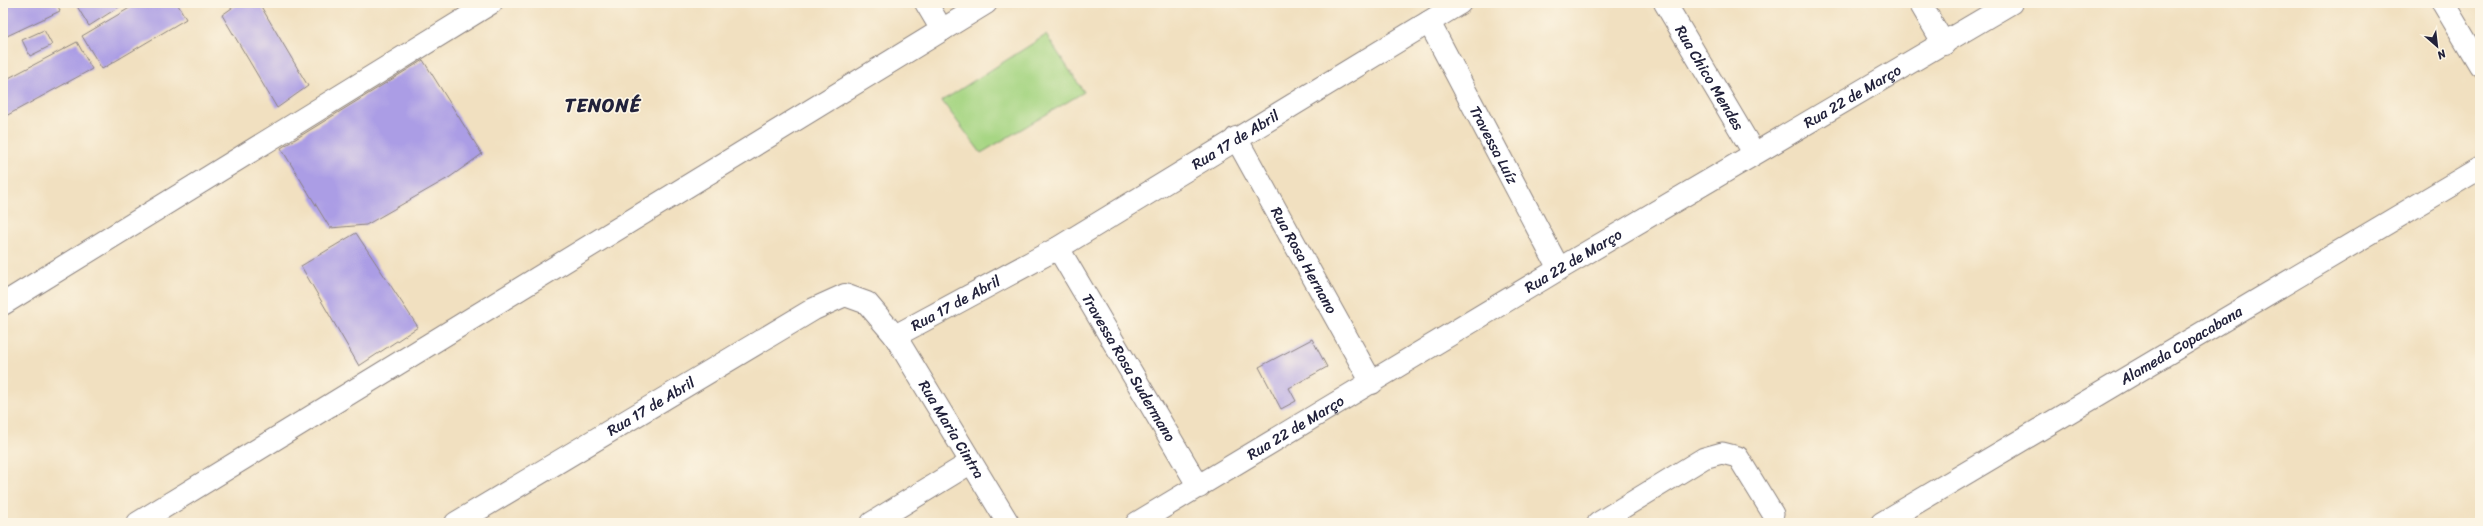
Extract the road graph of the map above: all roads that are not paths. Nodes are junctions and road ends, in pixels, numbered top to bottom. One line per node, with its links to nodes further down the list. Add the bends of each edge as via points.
1 (491, 3): 18 (street)
2 (926, 3): 10 (street)
3 (986, 3): 10 (street)
4 (1460, 3): 9 (street, Rua 17 de Abril)
5 (1665, 3): 14 (street, Rua Chico Mendes)
6 (1920, 3): 11 (street)
7 (2011, 3): 11 (street, Rua 22 de Março)
8 (2443, 3): 12 (street)
9 (1429, 22): 13 (street, Rua 17 de Abril); 17 (street, Travessa Luíz)
10 (942, 30): 24 (street)
11 (1944, 44): 14 (street, Rua 22 de Março)
12 (2480, 65)
13 (1236, 138): 16 (street, Rua 17 de Abril); 20 (street, Rua Rosa Hernano)
14 (1754, 153): 17 (street, Rua 22 de Março)
15 (2480, 168): 30 (street, Alameda Copacabana)
16 (1058, 248): 19 (street, Rua 17 de Abril); 22 (street, Travessa Rosa Sudermano)
17 (1559, 269): 20 (street, Rua 22 de Março)
18 (3, 304)
19 (895, 336): 21 (street, Rua Maria Cintra); 25 (street, Rua 17 de Abril, via 867,303 845,295 814,309)
20 (1372, 383): 22 (street, Rua 22 de Março)
21 (970, 463): 26 (street); 27 (street, Rua Maria Cintra)
22 (1199, 487): 28 (street, Rua 22 de Março)
23 (1773, 514): 29 (lane, via 1738,457 1722,453 1704,458)
24 (138, 523)
25 (456, 523)
26 (872, 523)
27 (1008, 523)
28 (1137, 523)
29 (1598, 523)
30 (1882, 523)

